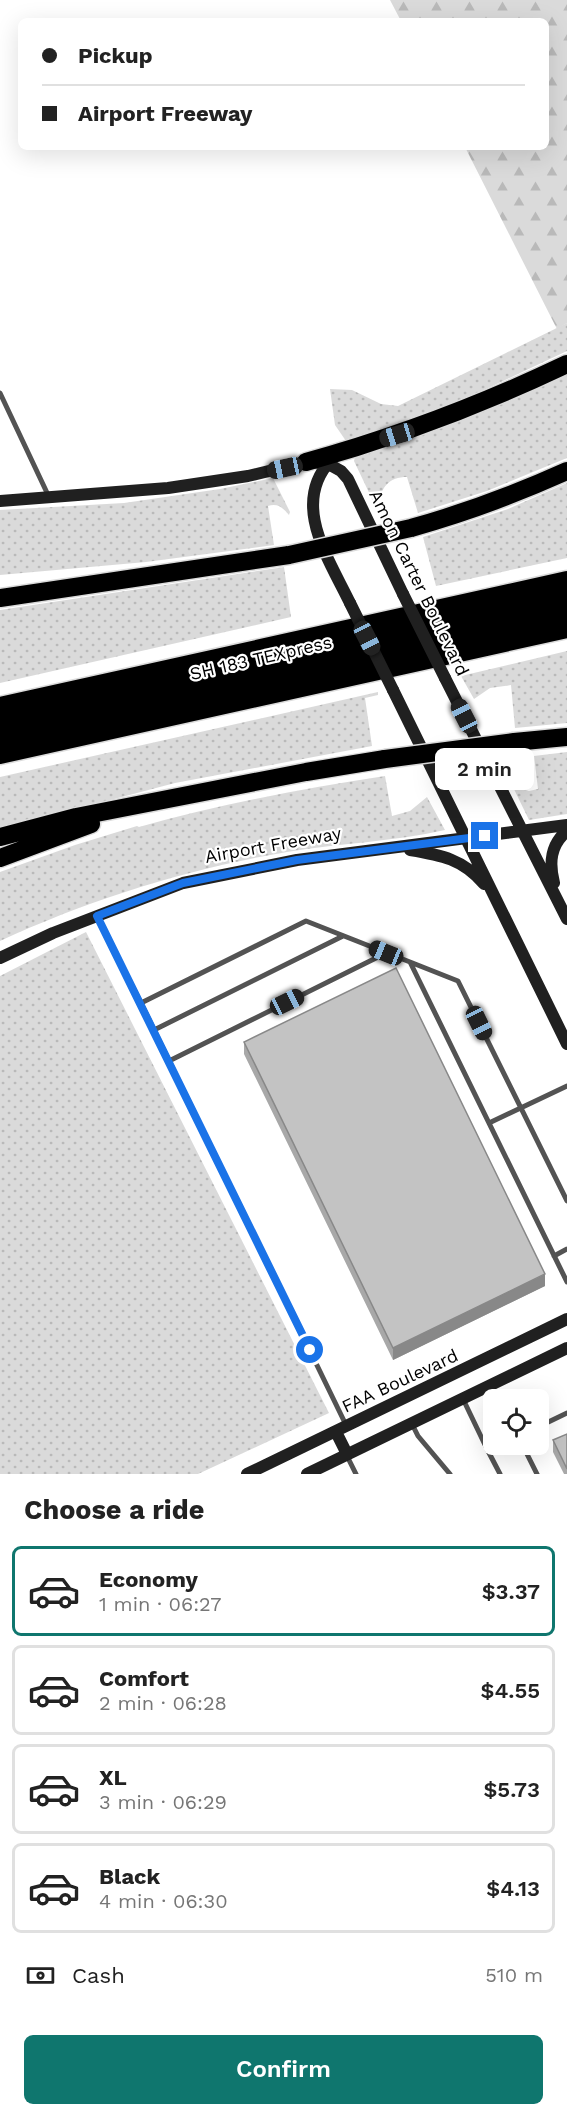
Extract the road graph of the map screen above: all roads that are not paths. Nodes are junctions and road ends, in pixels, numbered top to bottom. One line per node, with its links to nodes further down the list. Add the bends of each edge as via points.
1 (567, 364): 3 (highway, via 434,421)
2 (0, 393): 7 (lane)
3 (342, 452): 4 (highway); 5 (street)
4 (306, 462): 5 (street); 7 (street, via 248,476 168,488)
5 (328, 464): 23 (street, Amon Carter Boulevard, bridge, via 341,471 351,484); 26 (street, bridge, via 313,495 320,539)
6 (567, 471): 11 (highway, bridge, via 519,493 411,528 289,555)
7 (49, 497): 8 (street)
8 (0, 501)
9 (567, 580): 16 (highway)
10 (0, 589): 11 (highway)
11 (59, 589): 13 (highway)
12 (567, 596): 17 (highway, SH 183 TEXpress)
13 (0, 598)
14 (567, 612): 19 (highway, SH 183 TEXpress)
15 (567, 629): 20 (highway)
16 (0, 706)
17 (0, 721)
18 (567, 737): 21 (highway, bridge, via 385,759)
19 (0, 738)
20 (0, 754)
21 (229, 787): 25 (highway, via 76,817); 28 (highway, via 115,817)
22 (567, 825): 23 (street, Airport Freeway)
23 (522, 831): 26 (street, Airport Freeway); 30 (street, Amon Carter Boulevard)
24 (567, 831): 30 (street, via 552,850 550,870)
25 (0, 837)
26 (467, 838): 27 (street, Airport Freeway); 29 (street)
27 (397, 847): 29 (street, via 445,856 462,864 477,875); 31 (street, Airport Freeway, via 297,860 183,883)
28 (0, 858)
29 (496, 899): 39 (street)
30 (559, 902): 32 (street, Amon Carter Boulevard)
31 (97, 916): 35 (street, Airport Freeway); 37 (lane)
32 (567, 919)
33 (343, 936): 34 (lane); 37 (lane, via 306,921); 38 (lane)
34 (386, 953): 36 (lane); 40 (lane)
35 (0, 958)
36 (410, 962): 42 (lane, via 458,981); 43 (lane)
37 (141, 1003): 38 (lane)
38 (154, 1030): 40 (lane)
39 (567, 1044)
40 (169, 1061): 54 (lane)
41 (567, 1086): 42 (lane)
42 (521, 1108): 43 (lane); 44 (lane)
43 (489, 1124): 46 (lane)
44 (567, 1202)
45 (567, 1249): 46 (lane)
46 (554, 1256): 47 (lane)
47 (567, 1282)
48 (567, 1319): 54 (street, FAA Boulevard)
49 (567, 1348): 50 (street)
50 (463, 1399): 53 (street); 55 (lane)
51 (567, 1413): 52 (lane)
52 (549, 1422)
53 (412, 1424): 56 (street); 62 (lane)
54 (341, 1429): 56 (street); 59 (street, FAA Boulevard)
55 (483, 1441)
56 (347, 1454): 60 (street); 61 (lane)
57 (490, 1455): 63 (lane)
58 (528, 1455): 64 (lane)
59 (247, 1474)
60 (307, 1474)
61 (356, 1474)
62 (450, 1474)
63 (500, 1474)
64 (537, 1474)

